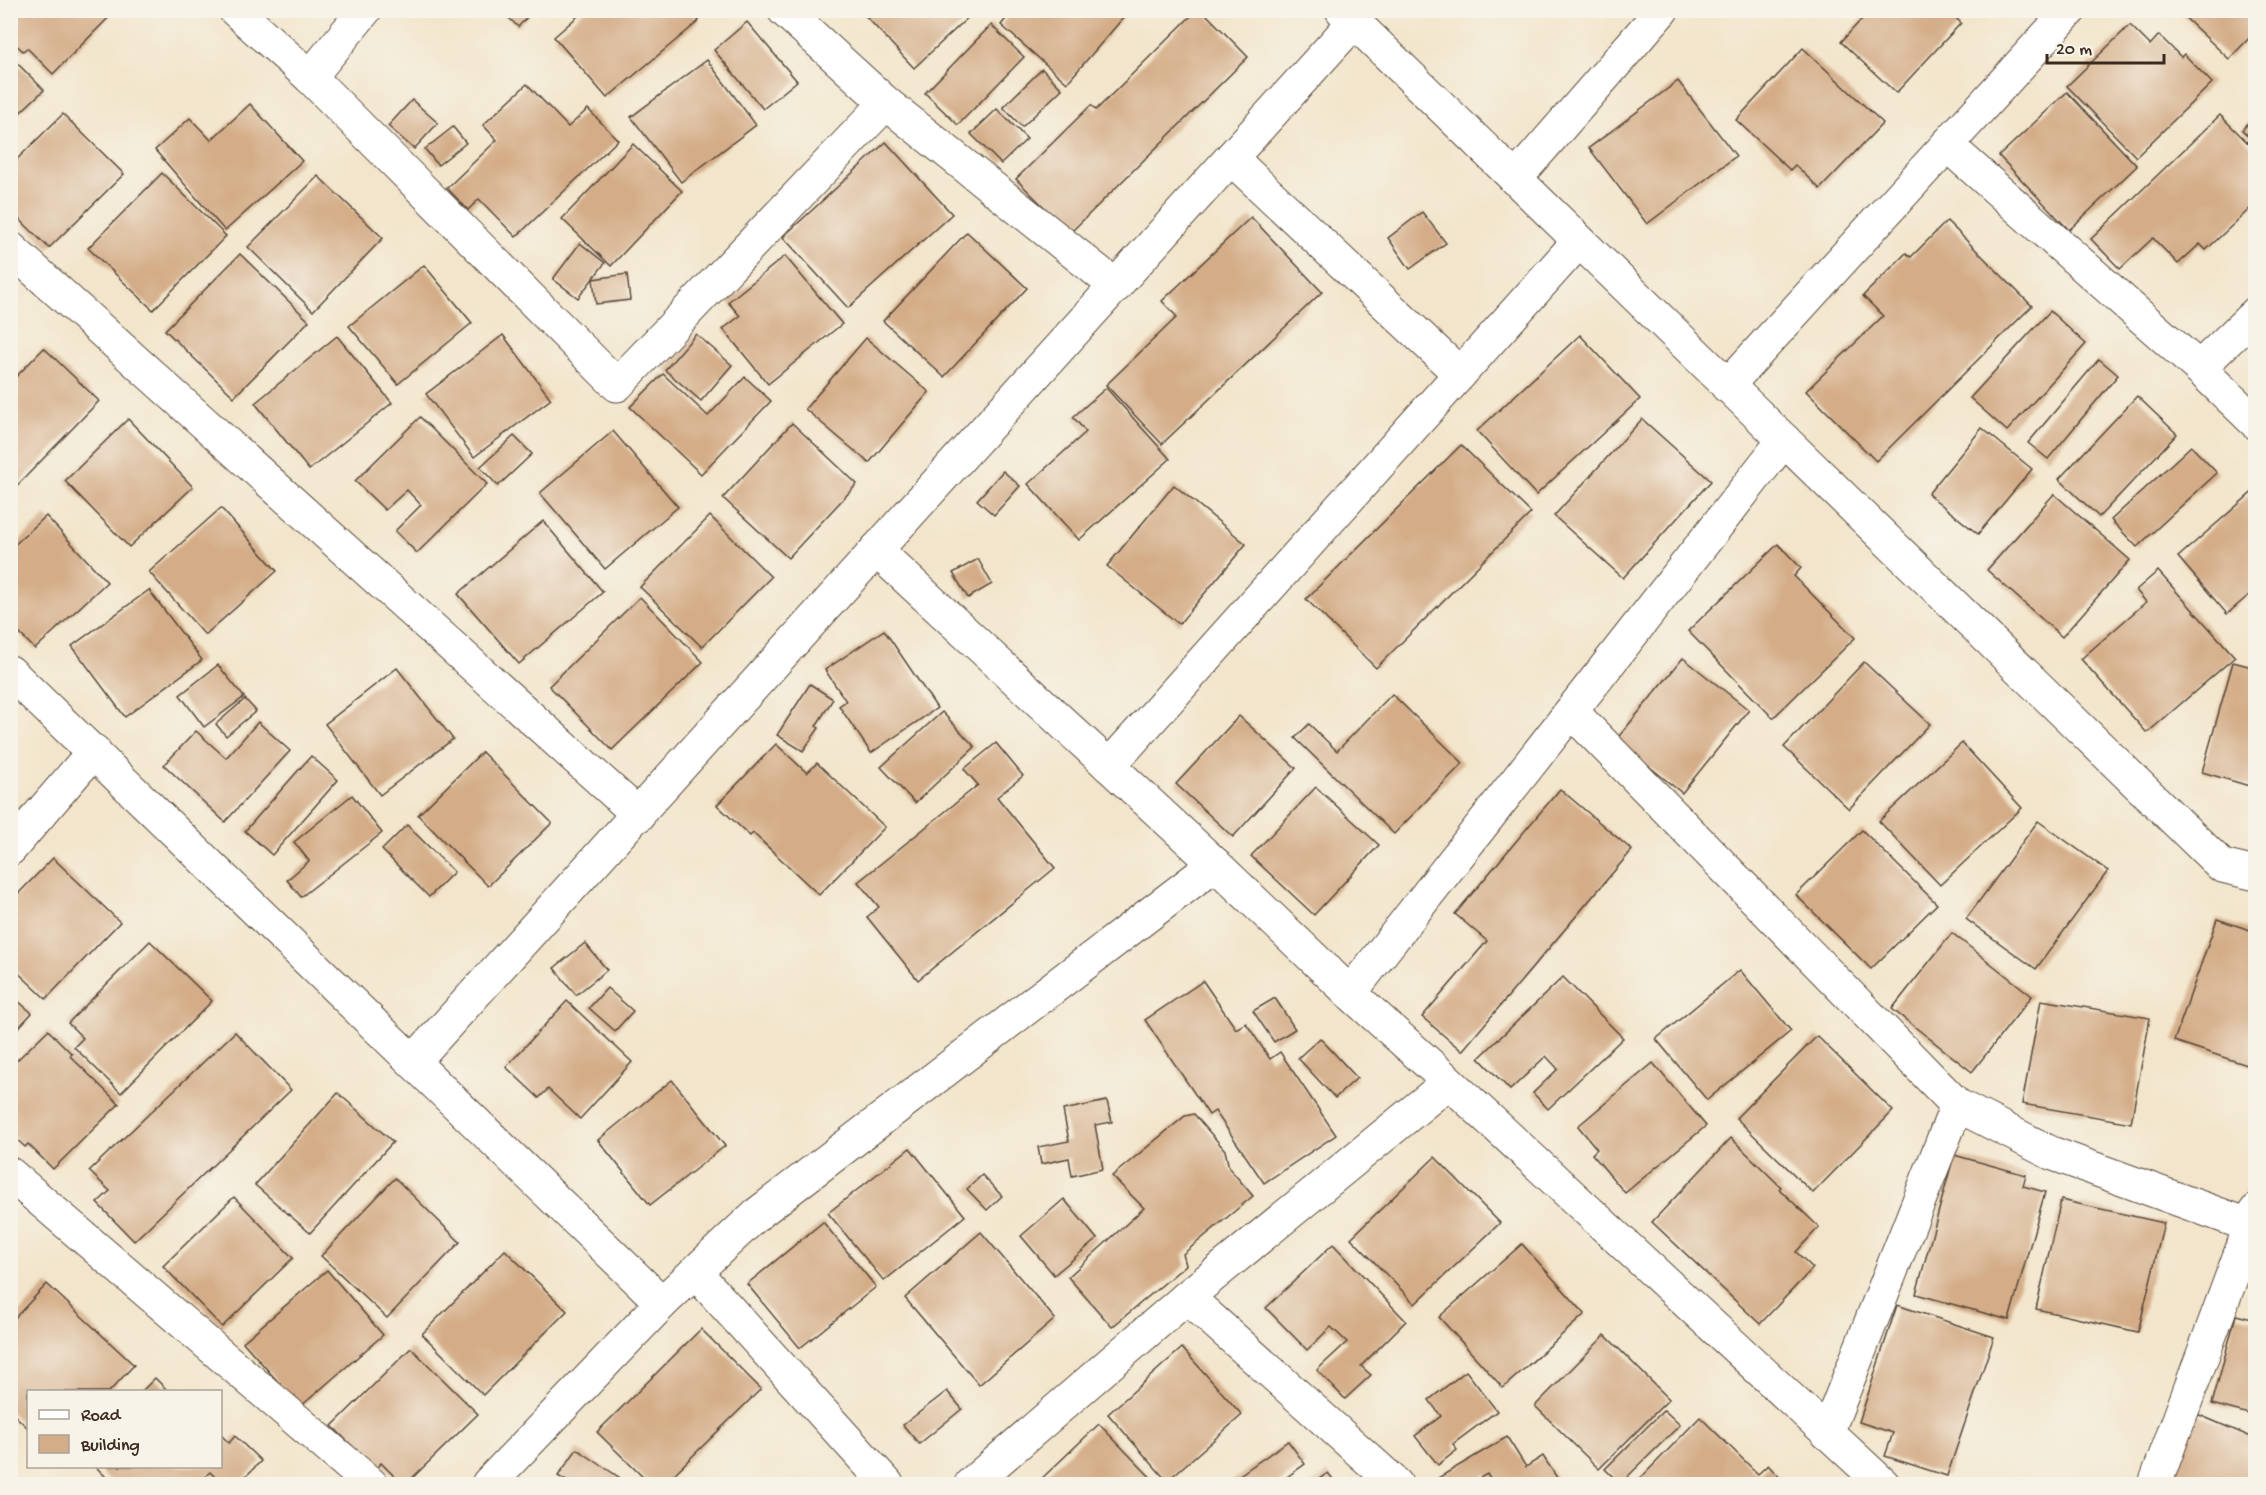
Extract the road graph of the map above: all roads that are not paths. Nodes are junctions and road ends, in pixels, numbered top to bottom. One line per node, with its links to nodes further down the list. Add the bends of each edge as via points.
1 (235, 10): 7 (street)
2 (365, 10): 7 (street)
3 (784, 10): 8 (street)
4 (1662, 10): 11 (street)
5 (2070, 10): 9 (street)
6 (1348, 16): 10 (street); 11 (street)
7 (310, 77): 8 (street, via 617,385)
8 (886, 103): 14 (street)
9 (1947, 145): 16 (street); 18 (street)
10 (1231, 158): 14 (street); 17 (street)
11 (1515, 179): 12 (street)
12 (1579, 241): 17 (street); 18 (street)
13 (10, 248): 26 (street)
14 (1116, 285): 21 (street)
15 (2256, 313): 16 (street)
16 (2199, 368): 19 (street)
17 (1460, 374): 25 (street)
18 (1728, 386): 20 (street)
19 (2256, 423)
20 (1784, 440): 23 (street); 29 (street, via 2222,866)
21 (876, 550): 25 (street); 26 (street)
22 (10, 672): 24 (street)
23 (1572, 712): 30 (street); 33 (street)
24 (94, 751): 27 (street); 31 (street)
25 (1109, 766): 28 (street)
26 (639, 815): 31 (street)
27 (10, 849)
28 (1215, 864): 30 (street); 36 (street, via 756,1215)
29 (2256, 874)
30 (1350, 993): 32 (street)
31 (414, 1061): 38 (street)
32 (1449, 1082): 37 (street); 39 (street)
33 (1957, 1105): 35 (street, via 2051,1153); 39 (street)
34 (10, 1174): 40 (street)
35 (2253, 1218): 46 (street)
36 (695, 1272): 38 (street); 42 (street)
37 (1187, 1297): 43 (street); 44 (street)
38 (662, 1303): 41 (street)
39 (1827, 1433): 45 (street)
40 (371, 1485)
41 (488, 1485)
42 (887, 1485)
43 (971, 1485)
44 (1396, 1485)
45 (1883, 1485)
46 (2155, 1485)

